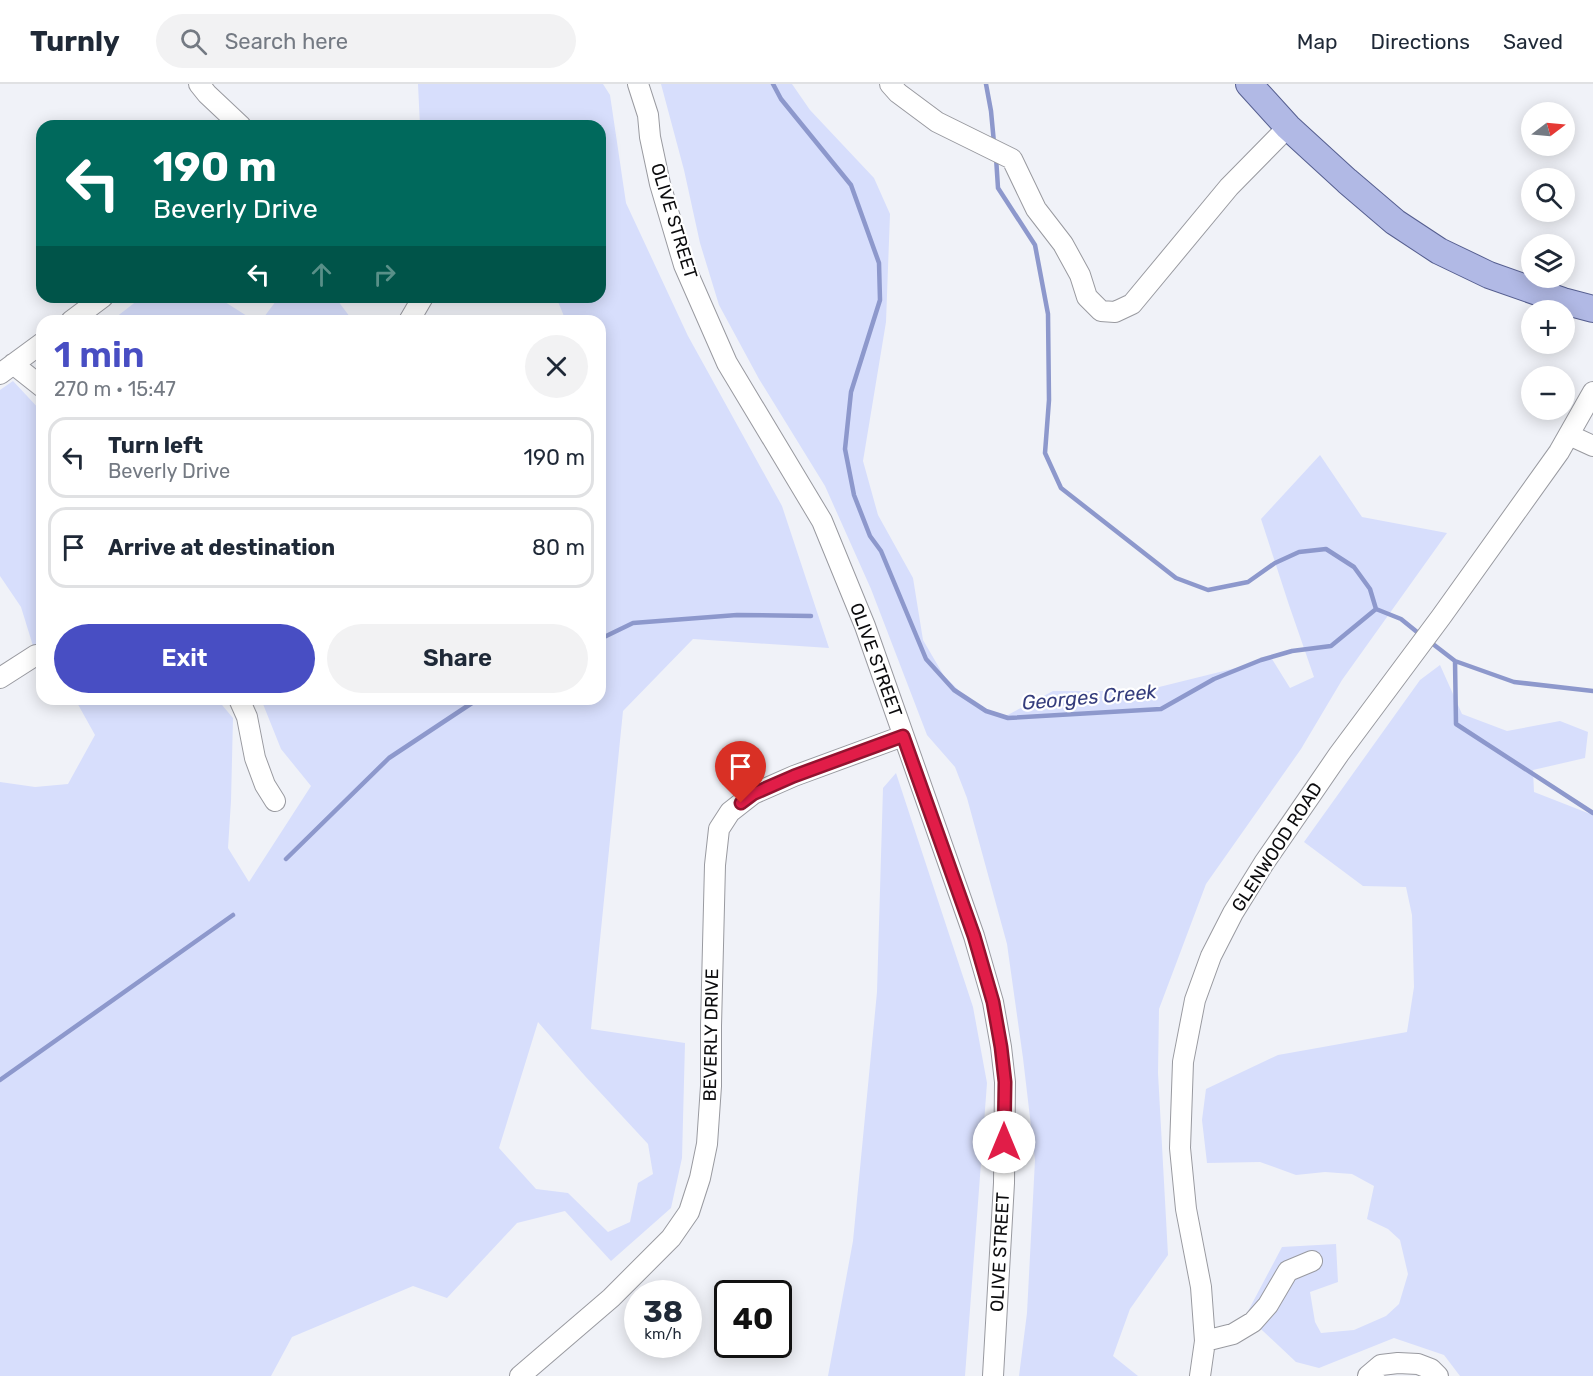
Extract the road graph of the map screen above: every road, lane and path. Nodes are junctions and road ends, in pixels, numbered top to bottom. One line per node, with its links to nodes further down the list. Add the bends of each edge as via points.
1 (199, 84): 6 (street)
2 (638, 84): 20 (street, OLIVE STREET, via 648,115 660,184 684,266 727,363 822,521 865,626)
3 (890, 84): 7 (street, via 937,122 1011,159 1036,209 1063,244 1080,275 1086,297 1101,311 1115,312 1132,304)
4 (1249, 84): 7 (main road)
5 (1268, 84): 7 (street)
6 (235, 120)
7 (1283, 121): 9 (main road, via 1395,222 1439,251 1489,275)
8 (95, 303): 10 (street)
9 (1593, 309)
10 (79, 315)
11 (36, 347): 12 (street)
12 (6, 369): 13 (street)
13 (36, 384)
14 (1593, 392): 15 (street, GLENWOOD ROAD)
15 (1569, 435): 16 (street); 23 (street, GLENWOOD ROAD, via 1339,754 1259,871 1211,956 1195,1000 1183,1062 1180,1148)
16 (1593, 446)
17 (36, 655): 18 (street)
18 (0, 678)
19 (242, 705): 21 (street, via 255,758)
20 (903, 736): 24 (street, BEVERLY DRIVE, via 753,794 730,812 719,830 707,1144 689,1212 671,1238 611,1298); 25 (street, OLIVE STREET, via 974,936 1001,1047 1005,1082 1004,1183)
21 (274, 801)
22 (1312, 1261): 23 (street, via 1288,1271 1253,1322 1233,1334)
23 (1205, 1341): 26 (street, GLENWOOD ROAD)
24 (520, 1376)
25 (993, 1376)
26 (1200, 1376)
27 (1368, 1376): 28 (street, via 1381,1365 1398,1363 1419,1364)
28 (1438, 1376)

